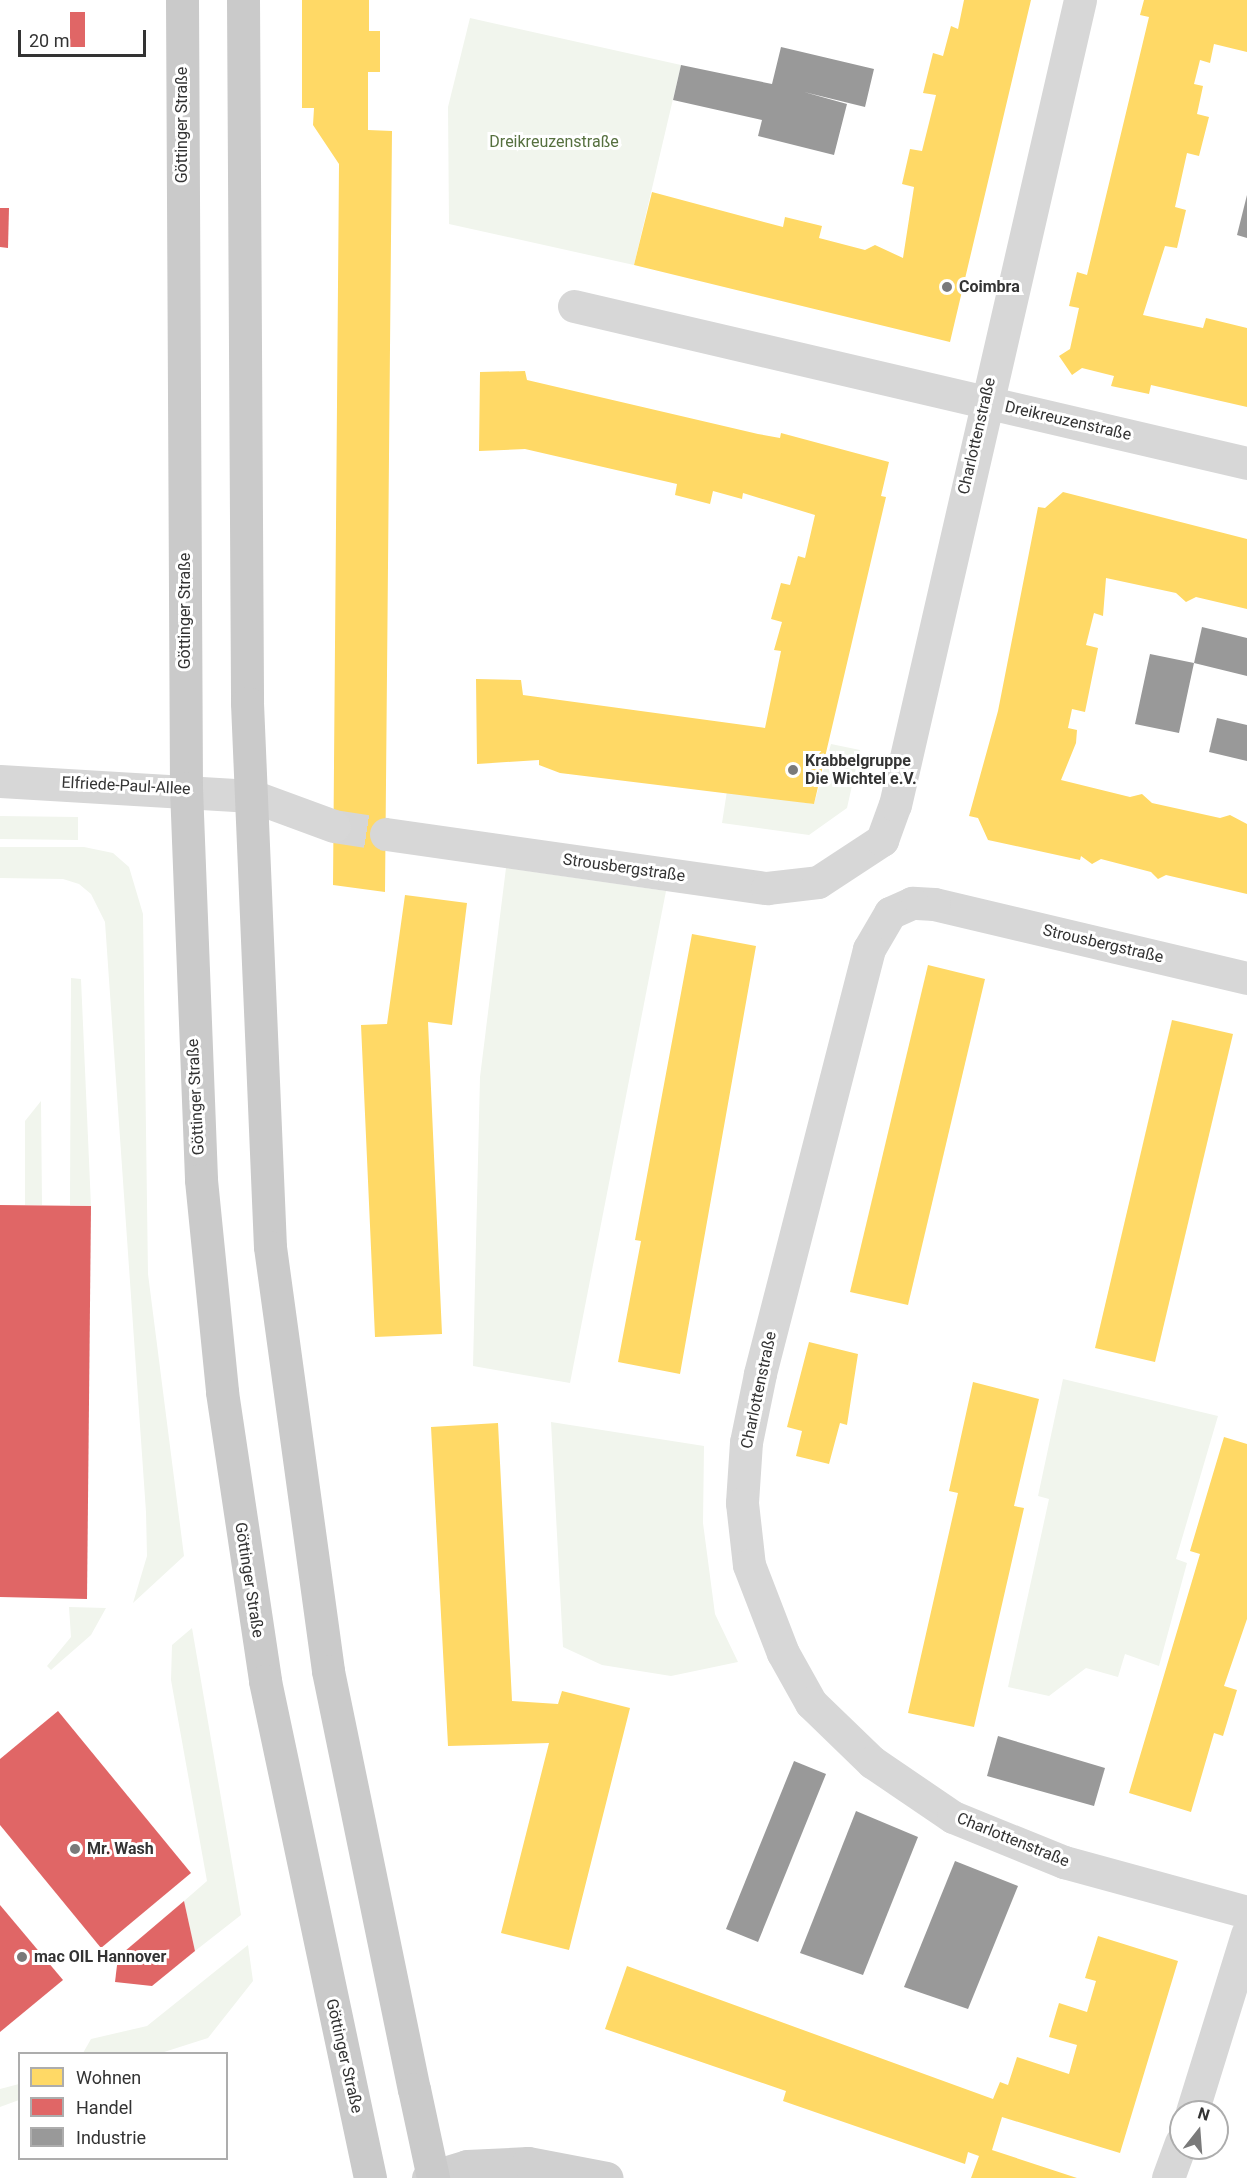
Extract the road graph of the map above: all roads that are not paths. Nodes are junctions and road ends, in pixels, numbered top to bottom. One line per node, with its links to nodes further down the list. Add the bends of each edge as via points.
1 (182, 0): 8 (main road, Göttinger Straße)
2 (243, 0): 9 (main road)
3 (1080, 0): 5 (street, Charlottenstraße)
4 (574, 306): 5 (street, Dreikreuzenstraße)
5 (984, 402): 6 (street, Dreikreuzenstraße); 12 (street, Charlottenstraße, via 895,805 882,840)
6 (1247, 463)
7 (0, 781): 8 (street, Elfriede-Paul-Allee)
8 (186, 788): 9 (street, Elfriede-Paul-Allee); 19 (main road, Göttinger Straße, via 201,1180 222,1392 265,1681)
9 (252, 796): 10 (street); 21 (main road, bridge, via 270,1247 284,1377 328,1671)
10 (334, 826)
11 (386, 834): 12 (street, Strousbergstraße, via 767,888 818,882)
12 (857, 860)
13 (891, 913): 14 (street, Strousbergstraße, via 912,903 934,904); 15 (street, Charlottenstraße, via 869,949 746,1442 742,1503 748,1565 764,1611 811,1703 872,1762 953,1817 1064,1862)
14 (1247, 978)
15 (1247, 1912)
16 (1247, 1934): 17 (street)
17 (1196, 2100)
18 (1174, 2160): 23 (street)
19 (370, 2178)
20 (428, 2178): 22 (street, via 468,2166 528,2163)
21 (433, 2178)
22 (607, 2178)
23 (1168, 2178)

